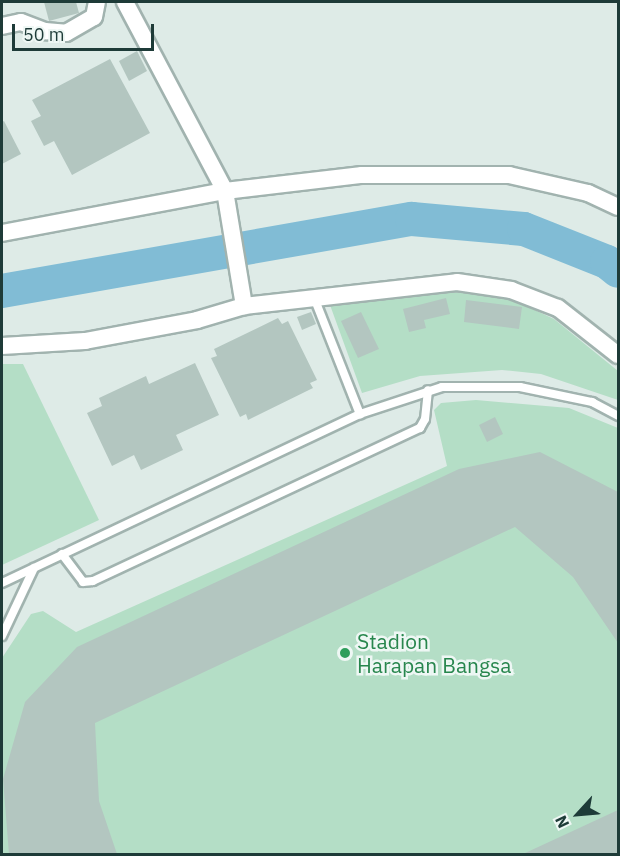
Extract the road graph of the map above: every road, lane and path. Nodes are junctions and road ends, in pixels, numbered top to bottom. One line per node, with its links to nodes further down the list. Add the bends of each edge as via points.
1 (97, 2): 3 (street, via 94,17 66,33 45,31 21,22)
2 (125, 2): 4 (street)
3 (2, 26)
4 (225, 191): 5 (street, via 362,175 509,175 588,193); 6 (street); 8 (street)
5 (618, 207)
6 (2, 233)
7 (315, 300): 8 (street); 10 (street, via 457,282 511,290 558,308); 12 (lane)
8 (244, 306): 9 (street, via 197,320 85,341)
9 (2, 346)
10 (618, 355)
11 (428, 390): 12 (lane); 13 (lane, via 520,387 592,402); 14 (lane, via 425,419 420,428 93,581 79,578)
12 (360, 414): 14 (lane)
13 (618, 416)
14 (62, 554): 15 (lane)
15 (34, 568): 16 (lane); 17 (lane)
16 (2, 583)
17 (2, 636)

